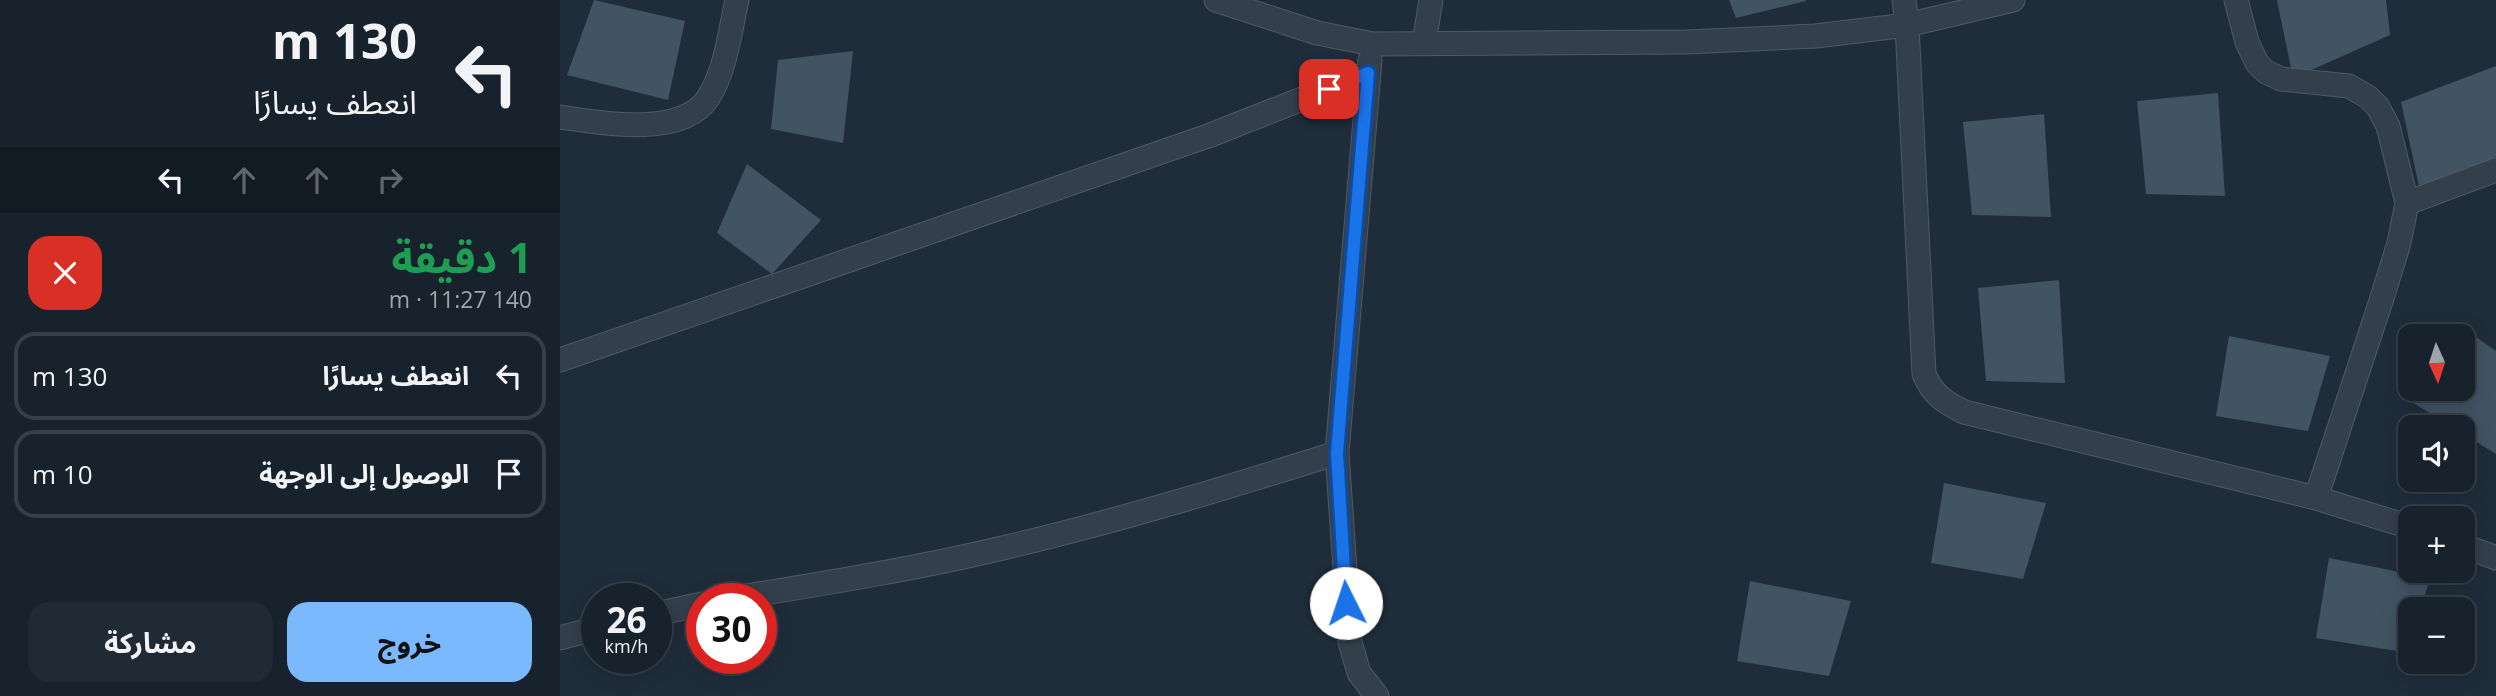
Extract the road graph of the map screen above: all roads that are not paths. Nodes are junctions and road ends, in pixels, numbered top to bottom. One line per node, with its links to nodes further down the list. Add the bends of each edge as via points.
1 (737, 0): 11 (street, via 721,66 707,99 691,113 667,123 616,124)
2 (1216, 0): 9 (street, via 1317,33)
3 (1431, 0): 8 (street)
4 (1904, 0): 7 (street)
5 (2013, 0): 7 (street)
6 (2236, 0): 13 (street, via 2247,42 2266,72 2281,79 2349,86 2378,107 2388,127)
7 (1907, 25): 8 (street, via 1816,36 1687,41); 16 (street, via 1924,374 1942,402 1964,412)
8 (1424, 43): 9 (street)
9 (1373, 44): 10 (street)
10 (1368, 73): 14 (street, via 1208,136); 15 (street)
11 (560, 117)
12 (2496, 170): 13 (street)
13 (2407, 203): 16 (street, via 2399,243)
14 (560, 360)
15 (1337, 453): 20 (street, via 1169,505 1010,547); 23 (street, via 1350,642 1359,673)
16 (2316, 498): 17 (street)
17 (2398, 523)
18 (2475, 550): 19 (street)
19 (2496, 558)
20 (777, 591)
21 (581, 632): 22 (street)
22 (560, 638)
23 (1377, 696)

